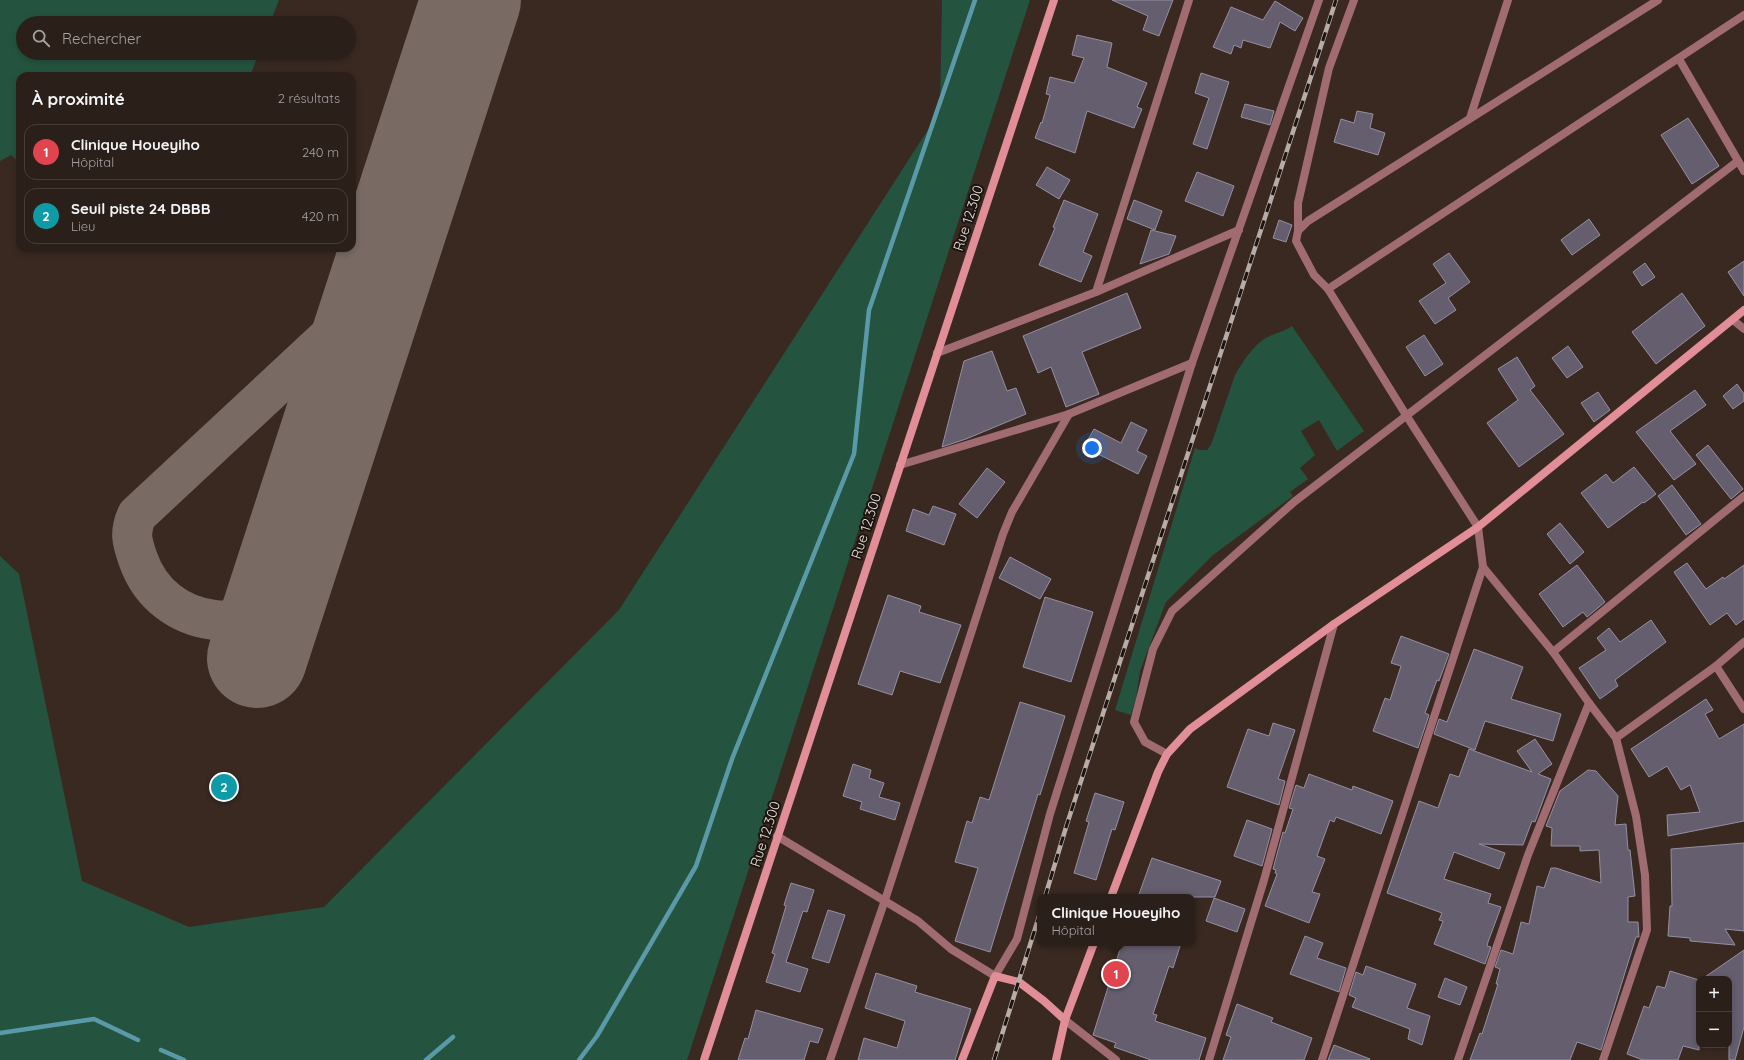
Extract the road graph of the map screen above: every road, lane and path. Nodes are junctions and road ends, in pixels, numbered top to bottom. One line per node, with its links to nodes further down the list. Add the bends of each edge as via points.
1 (1054, 0): 19 (main road, Rue 12.300)
2 (1189, 0): 15 (street)
3 (1319, 0): 12 (street)
4 (1354, 0): 13 (street, via 1330,68 1298,203)
5 (1508, 0): 9 (street)
6 (1658, 0): 9 (street)
7 (1744, 15): 8 (street)
8 (1679, 59): 10 (street); 14 (street)
9 (1470, 118): 13 (street, via 1308,221)
10 (1738, 161): 11 (street); 22 (street)
11 (1744, 171)
12 (1239, 230): 15 (street); 20 (street)
13 (1298, 231): 14 (street, via 1296,241 1305,259 1314,275)
14 (1328, 289): 22 (street)
15 (1096, 292): 19 (street)
16 (1744, 310): 17 (main road)
17 (1733, 320): 18 (street); 25 (main road)
18 (1744, 329)
19 (937, 353): 23 (main road, Rue 12.300)
20 (1192, 363): 21 (street); 39 (street, via 1050,814 1017,939)
21 (1069, 414): 23 (street); 37 (street, via 1012,512 1003,534)
22 (1406, 416): 25 (street); 34 (street, via 1294,502 1172,611 1153,649 1134,722 1145,742)
23 (900, 465): 35 (main road, Rue 12.300)
24 (1744, 496): 29 (street)
25 (1478, 527): 26 (street); 27 (main road)
26 (1483, 567): 29 (street); 47 (street)
27 (1334, 624): 34 (main road, via 1190,729); 46 (street, via 1264,880)
28 (1744, 642): 30 (street)
29 (1553, 652): 31 (street)
30 (1716, 666): 32 (street); 33 (street)
31 (1589, 703): 33 (street); 48 (street, via 1528,855)
32 (1744, 709)
33 (1616, 738): 49 (street, via 1636,816 1645,875 1647,930)
34 (1167, 754): 36 (main road)
35 (777, 836): 37 (street); 41 (main road, Rue 12.300)
36 (1112, 894)
37 (885, 900): 39 (street, via 918,921 951,949); 42 (street)
38 (1093, 946): 40 (main road)
39 (995, 976): 40 (main road, via 1019,982); 43 (main road)
40 (1065, 1020): 44 (main road); 45 (street)
41 (704, 1060)
42 (830, 1060)
43 (962, 1060)
44 (1056, 1060)
45 (1116, 1060)
46 (1209, 1060)
47 (1322, 1060)
48 (1458, 1060)
49 (1603, 1060)

